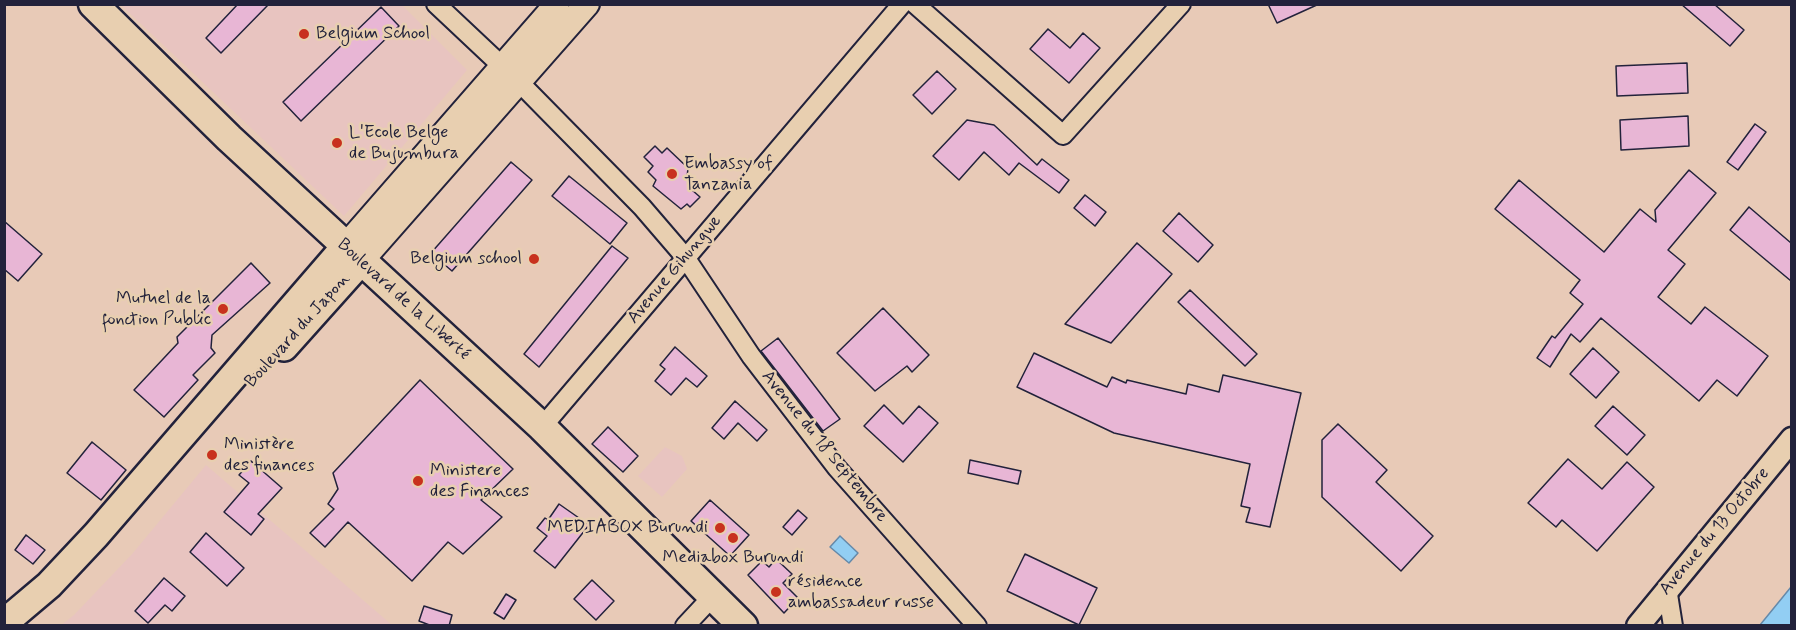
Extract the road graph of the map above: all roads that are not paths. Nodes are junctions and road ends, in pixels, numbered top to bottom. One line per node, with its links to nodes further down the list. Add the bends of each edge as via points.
1 (93, 4): 10 (highway, Boulevard de la Liberté)
2 (436, 4): 8 (street, Avenue du 18 Septembre)
3 (557, 4): 8 (main road, Boulevard du Japon)
4 (587, 4): 9 (main road, Boulevard du Japon)
5 (902, 4): 11 (street, Avenue Gihungwe)
6 (915, 4): 7 (street, via 1064,135)
7 (1181, 4)
8 (501, 67): 9 (street, Avenue du 18 Septembre); 10 (main road, Boulevard du Japon)
9 (520, 83): 10 (main road, Boulevard du Japon); 11 (street, Avenue du 18 Septembre, via 642,207)
10 (353, 254): 12 (highway, Boulevard de la Liberté); 14 (main road, Boulevard du Japon)
11 (685, 257): 12 (street, Avenue Gihungwe); 17 (street, Avenue du 18 Septembre, via 751,356 837,468)
12 (542, 427): 16 (highway, Boulevard de la Liberté)
13 (1791, 439): 15 (street, Avenue du 13 Octobre)
14 (103, 541): 18 (main road, Boulevard du Japon); 19 (main road, Boulevard du Japon, via 79,580)
15 (1667, 588): 22 (street, Avenue du 13 Octobre); 23 (street)
16 (713, 596): 20 (street); 21 (highway)
17 (967, 622)
18 (4, 623)
19 (27, 626)
20 (685, 626)
21 (743, 626)
22 (1638, 626)
23 (1673, 626)

